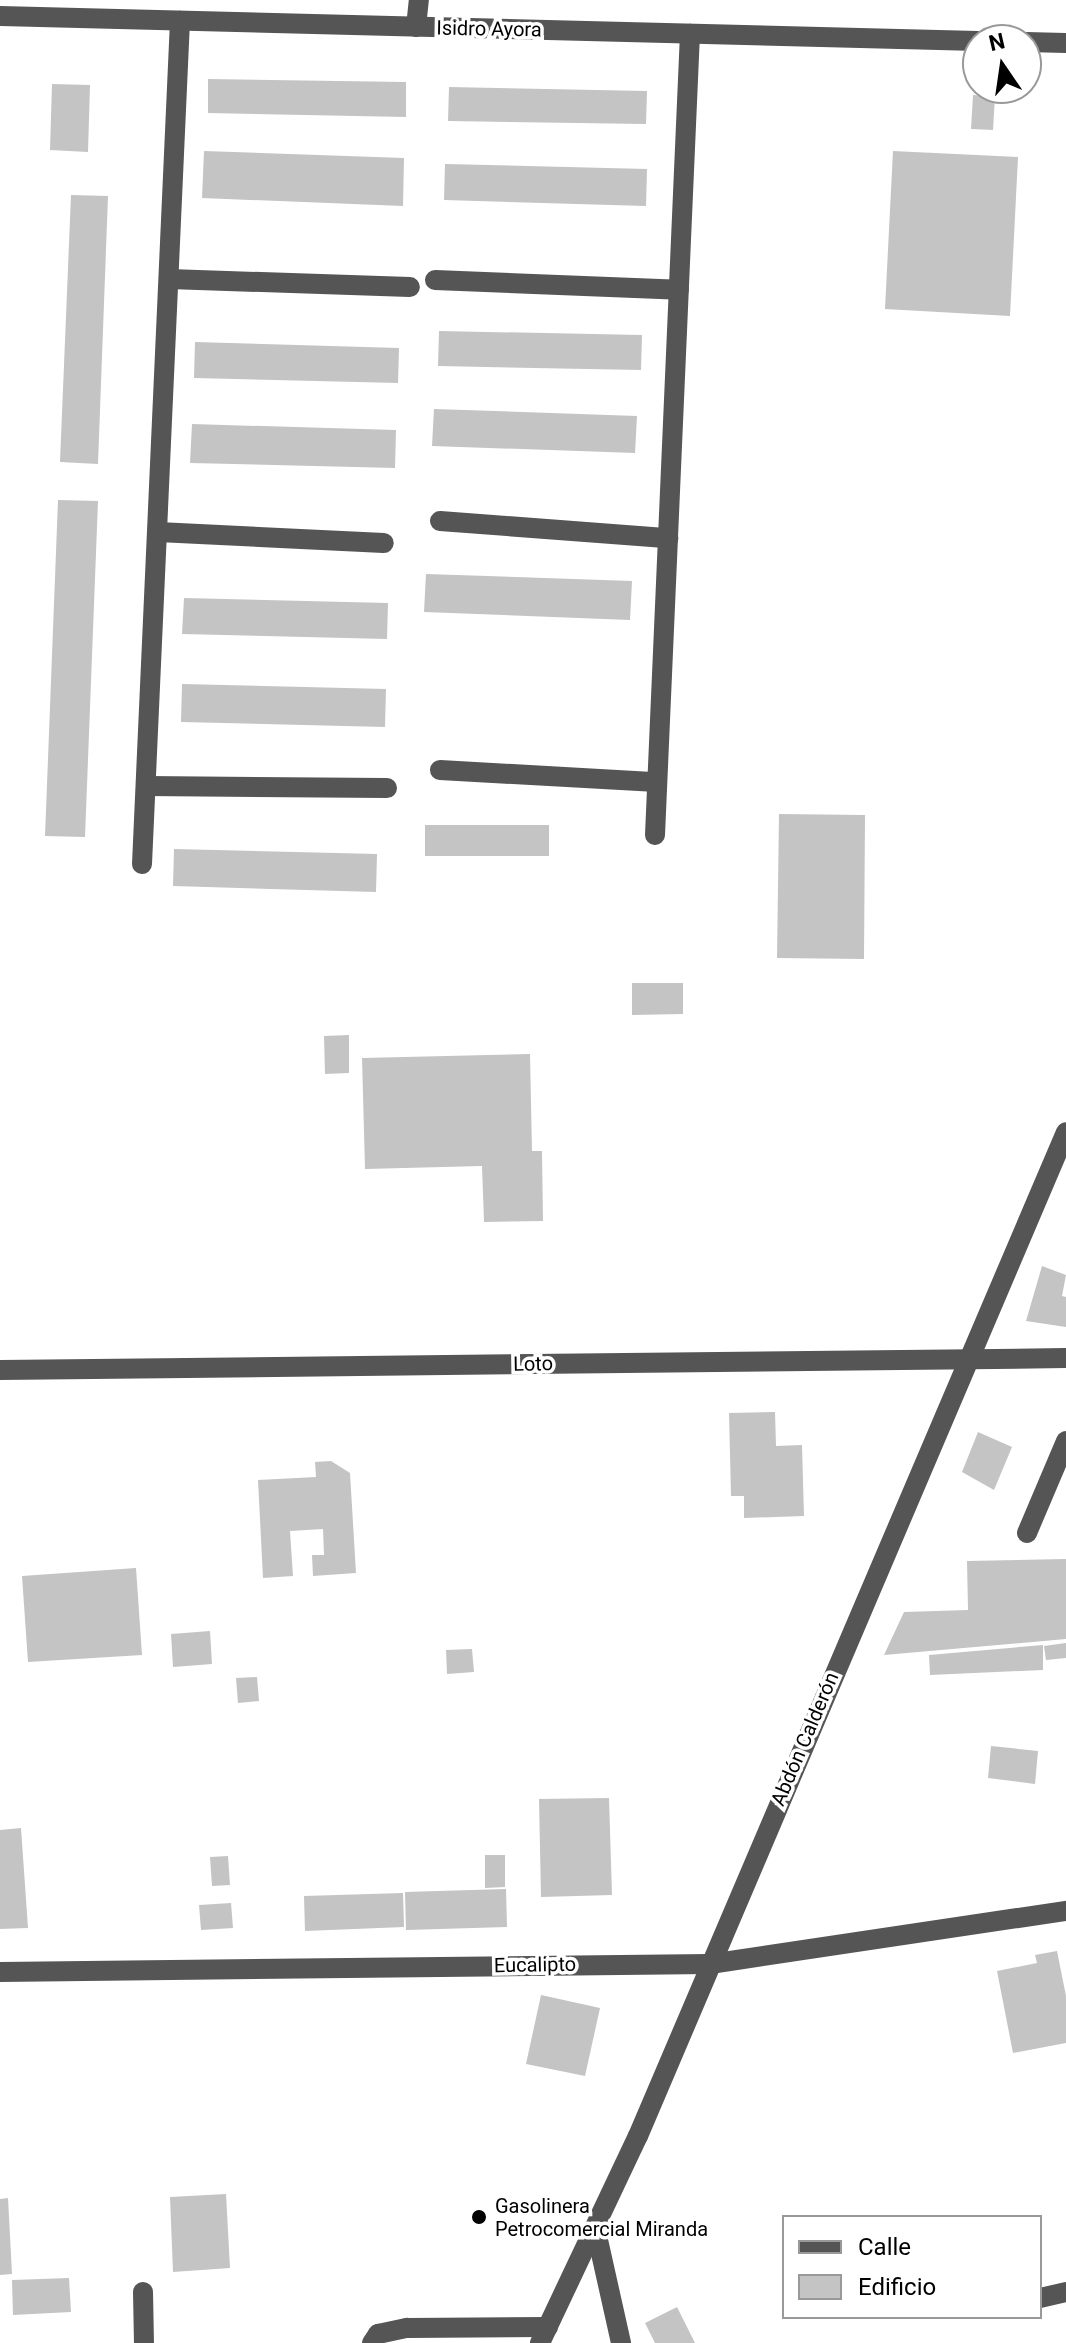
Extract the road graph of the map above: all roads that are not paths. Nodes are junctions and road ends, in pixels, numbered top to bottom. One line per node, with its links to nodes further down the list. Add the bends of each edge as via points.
1 (1, 0): 3 (street)
2 (419, 0): 5 (street)
3 (0, 16): 4 (street, Isidro Ayora)
4 (180, 21): 5 (street, Isidro Ayora); 10 (street)
5 (416, 27): 6 (street, Isidro Ayora)
6 (690, 34): 7 (street, Isidro Ayora); 13 (street)
7 (962, 41)
8 (1042, 42): 9 (street)
9 (1066, 43)
10 (169, 279): 12 (street); 15 (street)
11 (435, 280): 13 (street)
12 (410, 287)
13 (679, 290): 16 (street)
14 (440, 521): 16 (street)
15 (158, 532): 17 (street); 20 (street)
16 (668, 538): 19 (street)
17 (384, 543)
18 (440, 770): 19 (street)
19 (657, 782): 22 (street)
20 (146, 786): 21 (street); 23 (street)
21 (387, 788)
22 (655, 835)
23 (142, 864)
24 (1066, 1132): 26 (street, Abdón Calderón)
25 (1066, 1358): 26 (street, Loto)
26 (967, 1359): 27 (street, Loto); 31 (street, Abdón Calderón)
27 (0, 1370)
28 (1066, 1441): 29 (street)
29 (1027, 1533)
30 (1066, 1911): 31 (street, Eucalipto)
31 (710, 1964): 32 (street, Eucalipto); 33 (street, Abdón Calderón)
32 (0, 1972)
33 (596, 2231): 37 (street, Abdón Calderón); 40 (street)
34 (143, 2292): 38 (street)
35 (1066, 2292): 36 (street)
36 (1042, 2298)
37 (544, 2335): 39 (street, via 407,2328 378,2334)
38 (144, 2343)
39 (372, 2343)
40 (621, 2343)

